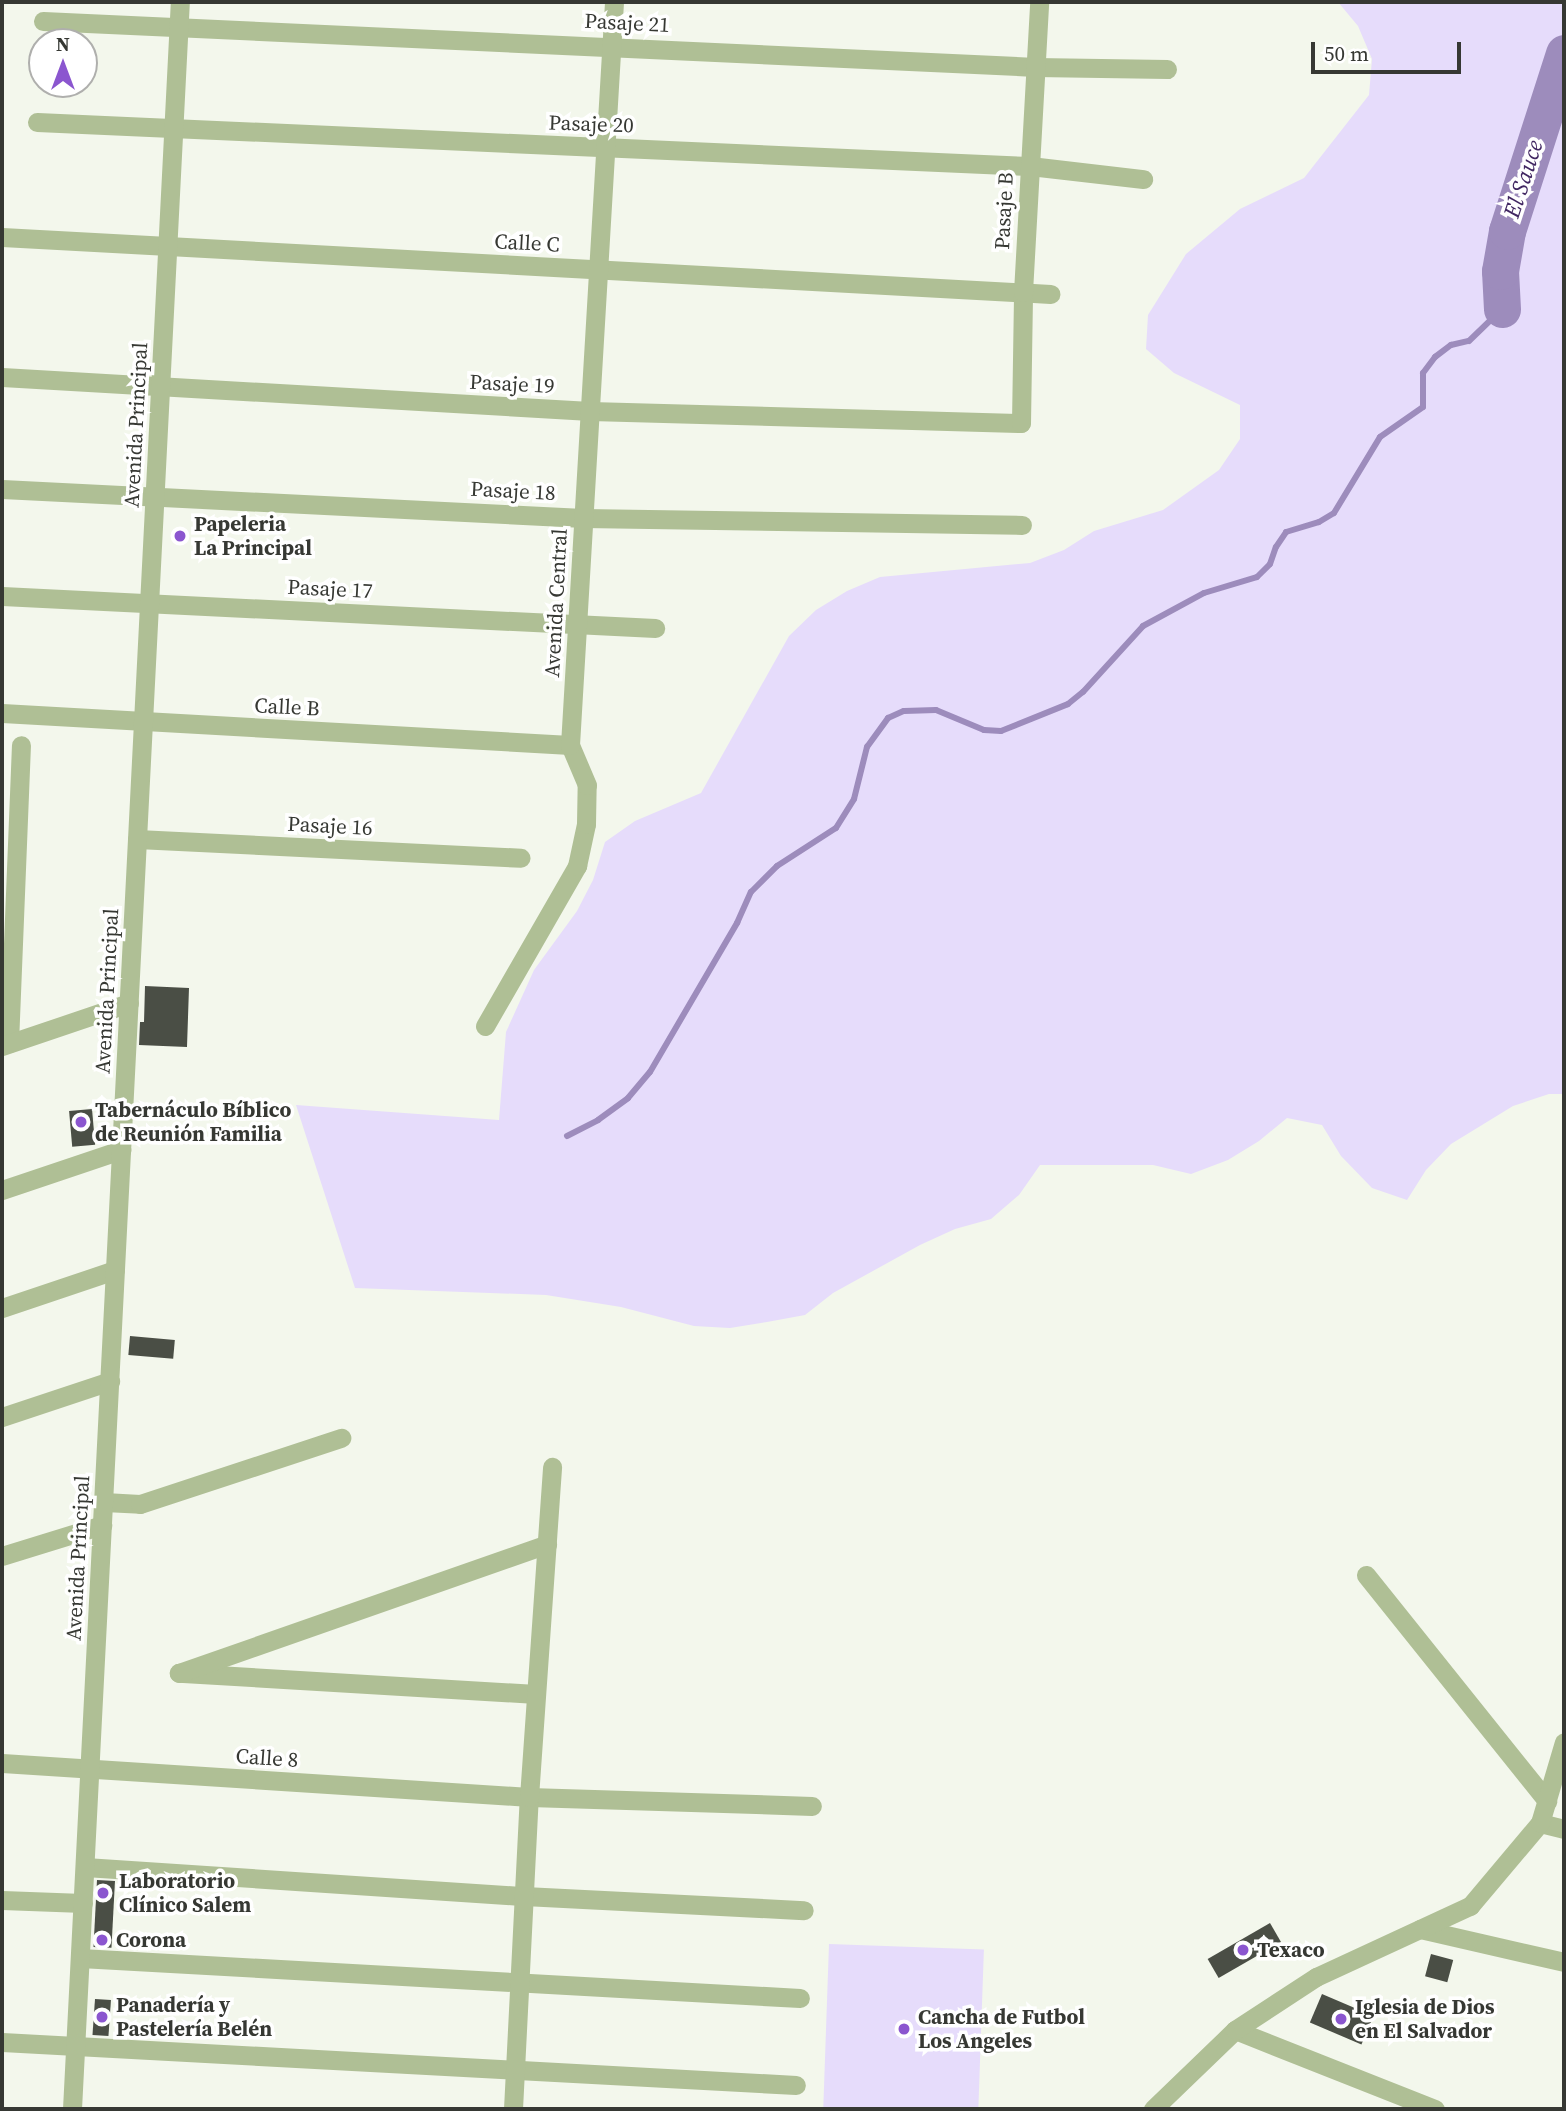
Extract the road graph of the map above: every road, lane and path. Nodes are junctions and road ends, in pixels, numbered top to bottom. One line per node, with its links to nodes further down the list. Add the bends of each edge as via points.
1 (180, 2): 5 (street, Avenida Principal)
2 (614, 2): 6 (street, Avenida Central)
3 (1039, 2): 7 (street, Pasaje B)
4 (43, 21): 5 (street, Pasaje 21)
5 (179, 27): 6 (street, Pasaje 21); 10 (street, Avenida Principal)
6 (611, 45): 7 (street, Pasaje 21); 11 (street, Avenida Central)
7 (1035, 68): 8 (street, Pasaje 21); 12 (street, Pasaje B)
8 (1167, 69)
9 (37, 122): 10 (street, Pasaje 20)
10 (174, 129): 11 (street, Pasaje 20); 15 (street, Avenida Principal)
11 (605, 147): 12 (street, Pasaje 20); 16 (street, Avenida Central)
12 (1030, 166): 13 (street, Pasaje 20); 17 (street, Pasaje B)
13 (1143, 179)
14 (2, 237): 15 (street, Calle C)
15 (168, 246): 16 (street, Calle C); 20 (street, Avenida Principal)
16 (598, 270): 17 (street, Calle C); 21 (street, Avenida Central)
17 (1023, 292): 18 (street, Calle C); 22 (street, Pasaje B)
18 (1050, 294)
19 (2, 377): 20 (street, Pasaje 19)
20 (161, 386): 21 (street, Pasaje 19); 24 (street, Avenida Principal)
21 (590, 411): 22 (street, Pasaje 19); 25 (street, Avenida Central)
22 (1021, 423)
23 (2, 489): 24 (street, Pasaje 18)
24 (155, 496): 25 (street, Pasaje 18); 28 (street, Avenida Principal)
25 (583, 518): 26 (street, Pasaje 18); 29 (street, Avenida Central)
26 (1022, 524)
27 (2, 596): 28 (street, Pasaje 17)
28 (150, 603): 29 (street, Pasaje 17); 32 (street, Avenida Principal)
29 (577, 624): 30 (street, Pasaje 17); 34 (street, Avenida Central)
30 (656, 628)
31 (2, 713): 32 (street, Calle B)
32 (144, 721): 34 (street, Calle B); 35 (street, Avenida Principal)
33 (21, 746): 39 (street)
34 (570, 746): 38 (street, via 587,785 586,824 577,866)
35 (137, 839): 36 (street, Pasaje 16); 37 (street, Avenida Principal)
36 (521, 858)
37 (129, 1003): 39 (street); 40 (street, Avenida Principal)
38 (485, 1026)
39 (5, 1044)
40 (121, 1150): 41 (street); 42 (street, Avenida Principal)
41 (2, 1189)
42 (115, 1270): 43 (street); 44 (street, Avenida Principal)
43 (2, 1308)
44 (110, 1381): 45 (street); 48 (street, Avenida Principal)
45 (2, 1417)
46 (341, 1438): 48 (street, via 139,1504)
47 (552, 1467): 50 (street)
48 (104, 1502): 49 (street, Avenida Principal)
49 (102, 1525): 51 (street); 56 (street, Avenida Principal)
50 (547, 1544): 53 (street); 53 (street, via 179,1672)
51 (2, 1556)
52 (1366, 1575): 58 (street)
53 (537, 1694): 57 (street)
54 (1564, 1742): 58 (street)
55 (2, 1763): 56 (street, Calle 8)
56 (90, 1770): 57 (street, Calle 8); 62 (street, Avenida Principal)
57 (529, 1797): 59 (street, Calle 8); 63 (street)
58 (1547, 1801): 60 (street)
59 (812, 1805)
60 (1540, 1824): 61 (street); 67 (street, via 1470,1906)
61 (1564, 1829)
62 (85, 1867): 63 (street); 65 (street, Avenida Principal)
63 (524, 1896): 66 (street); 70 (street)
64 (2, 1900): 65 (street)
65 (83, 1903): 68 (street, Avenida Principal)
66 (804, 1910)
67 (1420, 1928): 69 (street); 72 (street, via 1316,1977)
68 (80, 1958): 70 (street); 74 (street, Avenida Principal)
69 (1564, 1962)
70 (518, 1985): 71 (street); 75 (street)
71 (800, 1998)
72 (1235, 2030): 79 (street); 80 (street)
73 (2, 2042): 74 (street)
74 (76, 2046): 75 (street); 77 (street, Avenida Principal)
75 (514, 2070): 76 (street); 78 (street)
76 (796, 2085)
77 (72, 2109)
78 (513, 2109)
79 (1153, 2109)
80 (1435, 2109)

